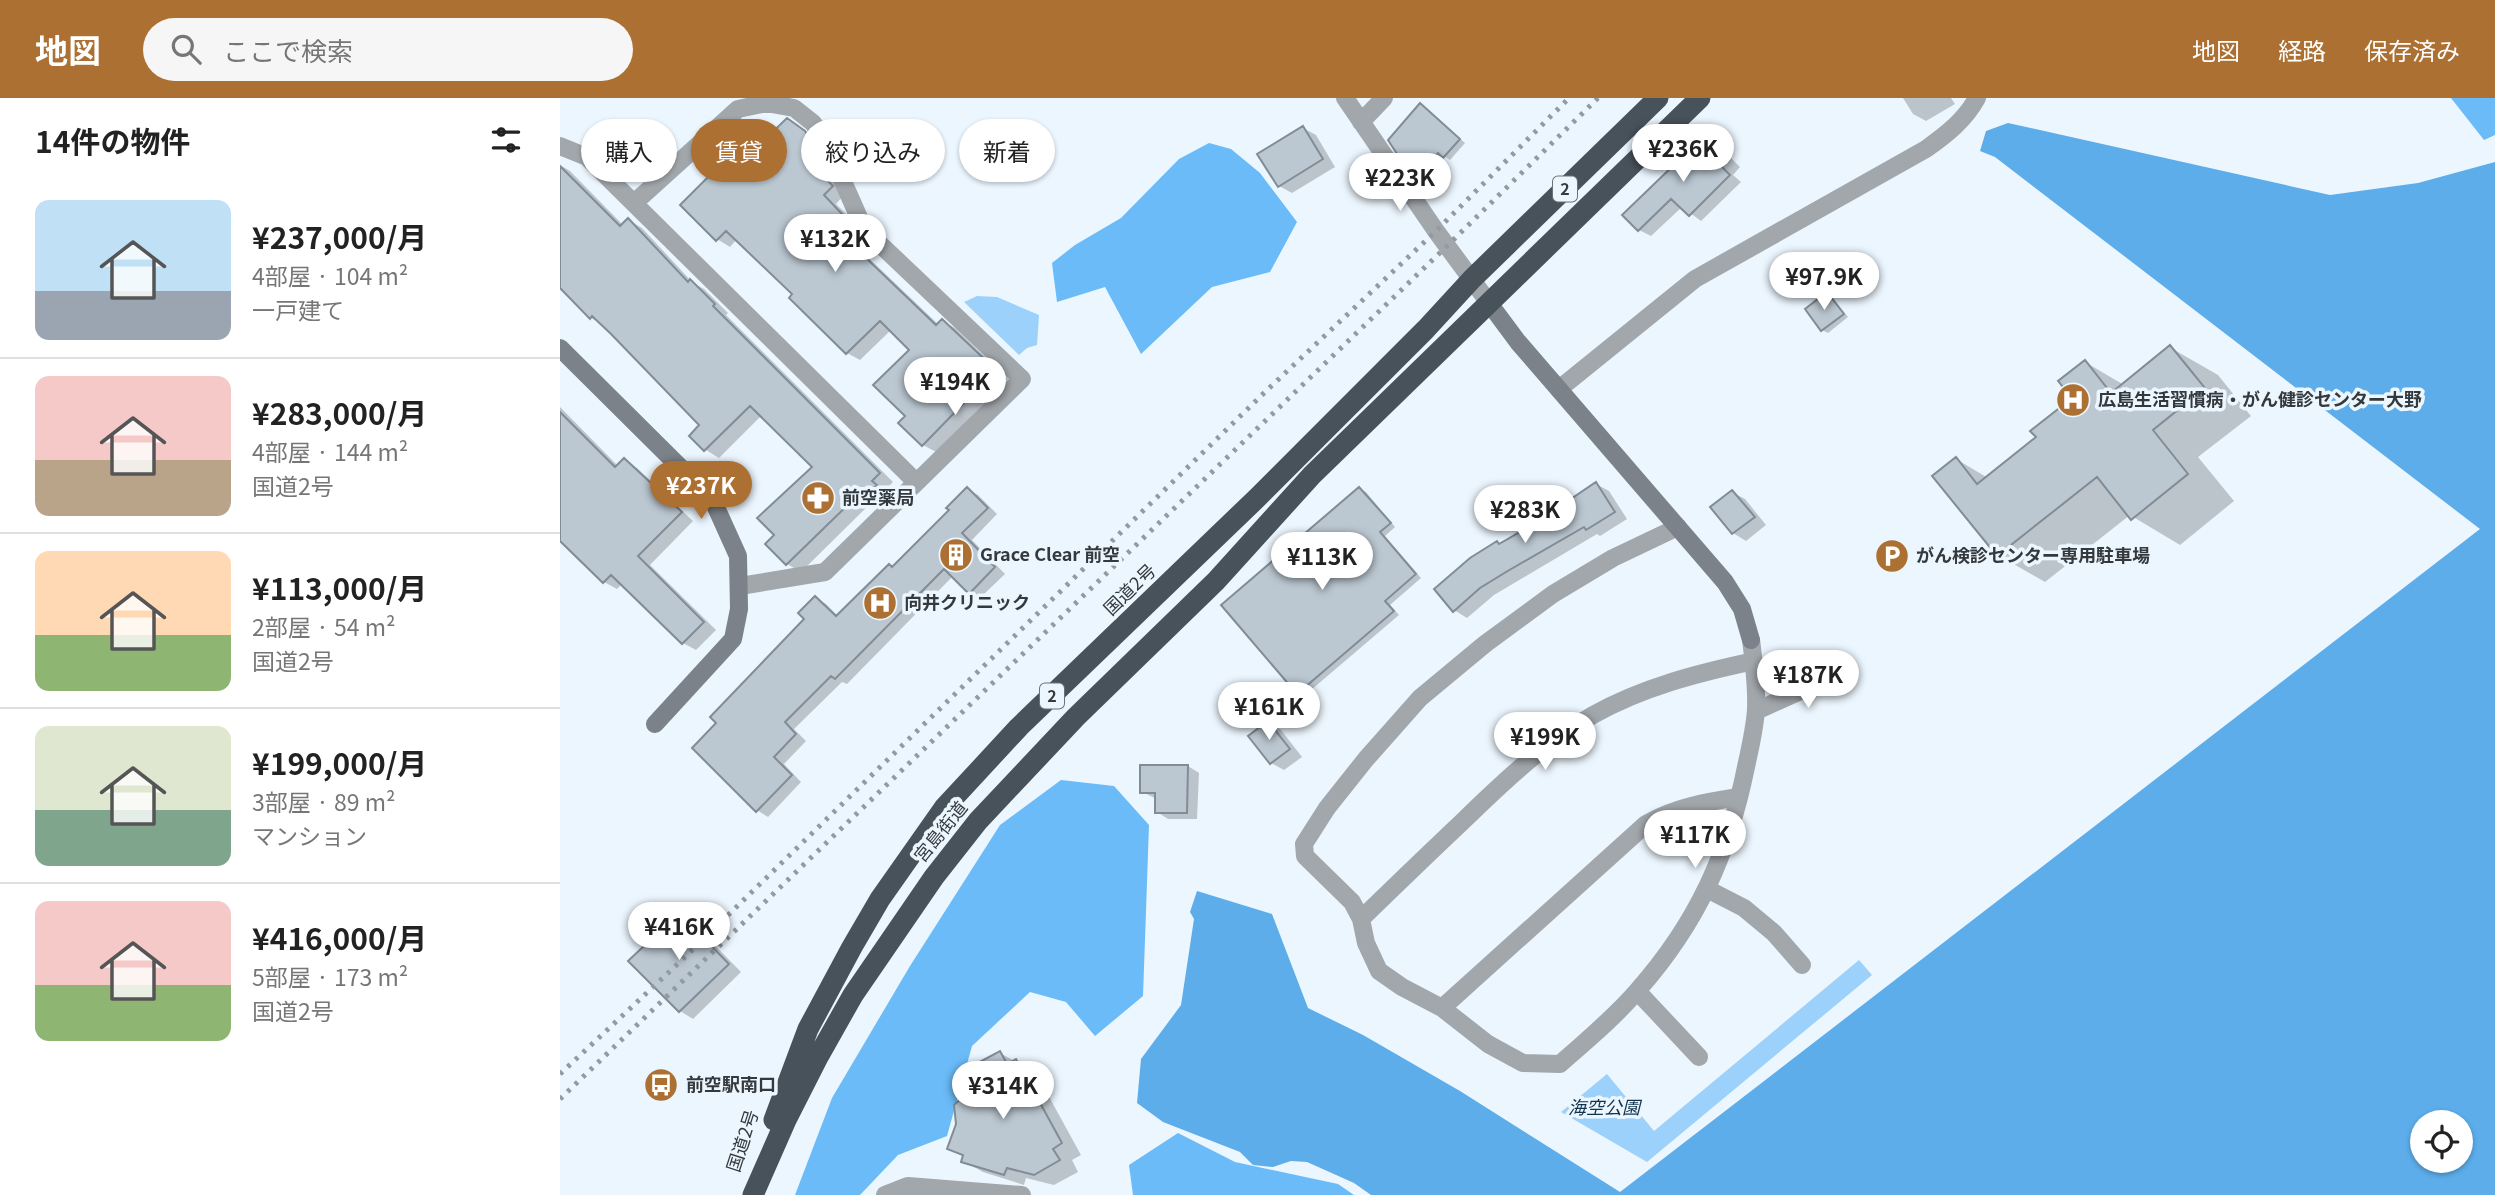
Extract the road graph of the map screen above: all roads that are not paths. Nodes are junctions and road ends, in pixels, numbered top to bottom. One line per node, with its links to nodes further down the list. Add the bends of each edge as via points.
1 (1345, 98): 6 (street)
2 (1384, 98): 6 (street)
3 (1658, 98): 9 (highway, 国道2号 / 2)
4 (1700, 98): 10 (highway, 2)
5 (1977, 98): 12 (street, via 1951,131 1926,149 1695,279)
6 (1361, 122): 9 (street)
7 (560, 146): 8 (street, via 587,157)
8 (634, 203): 13 (street); 13 (street, via 738,109 766,103 794,107 813,123 864,229 1021,379)
9 (1472, 279): 10 (street); 27 (highway, 国道2号 / 2, via 1257,498 1019,727 944,808 880,899 808,1029)
10 (1489, 303): 12 (street); 27 (highway, 宮島街道 / 2, via 1312,475 1240,555 978,821 892,935 818,1056)
11 (560, 348): 15 (street, via 715,505 738,556)
12 (1559, 389): 14 (street)
13 (916, 482): 15 (street, via 825,572)
14 (1678, 527): 16 (street, via 1735,595 1748,624); 22 (street, via 1553,594 1420,698 1366,759 1304,844 1305,856 1352,902)
15 (740, 586): 19 (street, via 733,639)
16 (1754, 662): 18 (street); 22 (street, via 1698,673 1593,715 1502,783)
17 (1836, 669): 18 (street, via 1818,683)
18 (1756, 711): 20 (street)
19 (655, 724)
20 (1740, 797): 21 (street); 25 (street, via 1685,806 1646,824)
21 (1707, 889): 23 (street, via 1744,908); 24 (street, via 1674,944)
22 (1360, 919): 25 (street, via 1379,971)
23 (1802, 965)
24 (1637, 991): 25 (street, via 1560,1064 1523,1063 1488,1044); 26 (street)
25 (1443, 1008)
26 (1699, 1057)
27 (751, 1195)
28 (885, 1195): 29 (street, via 908,1186)
29 (1022, 1195)

